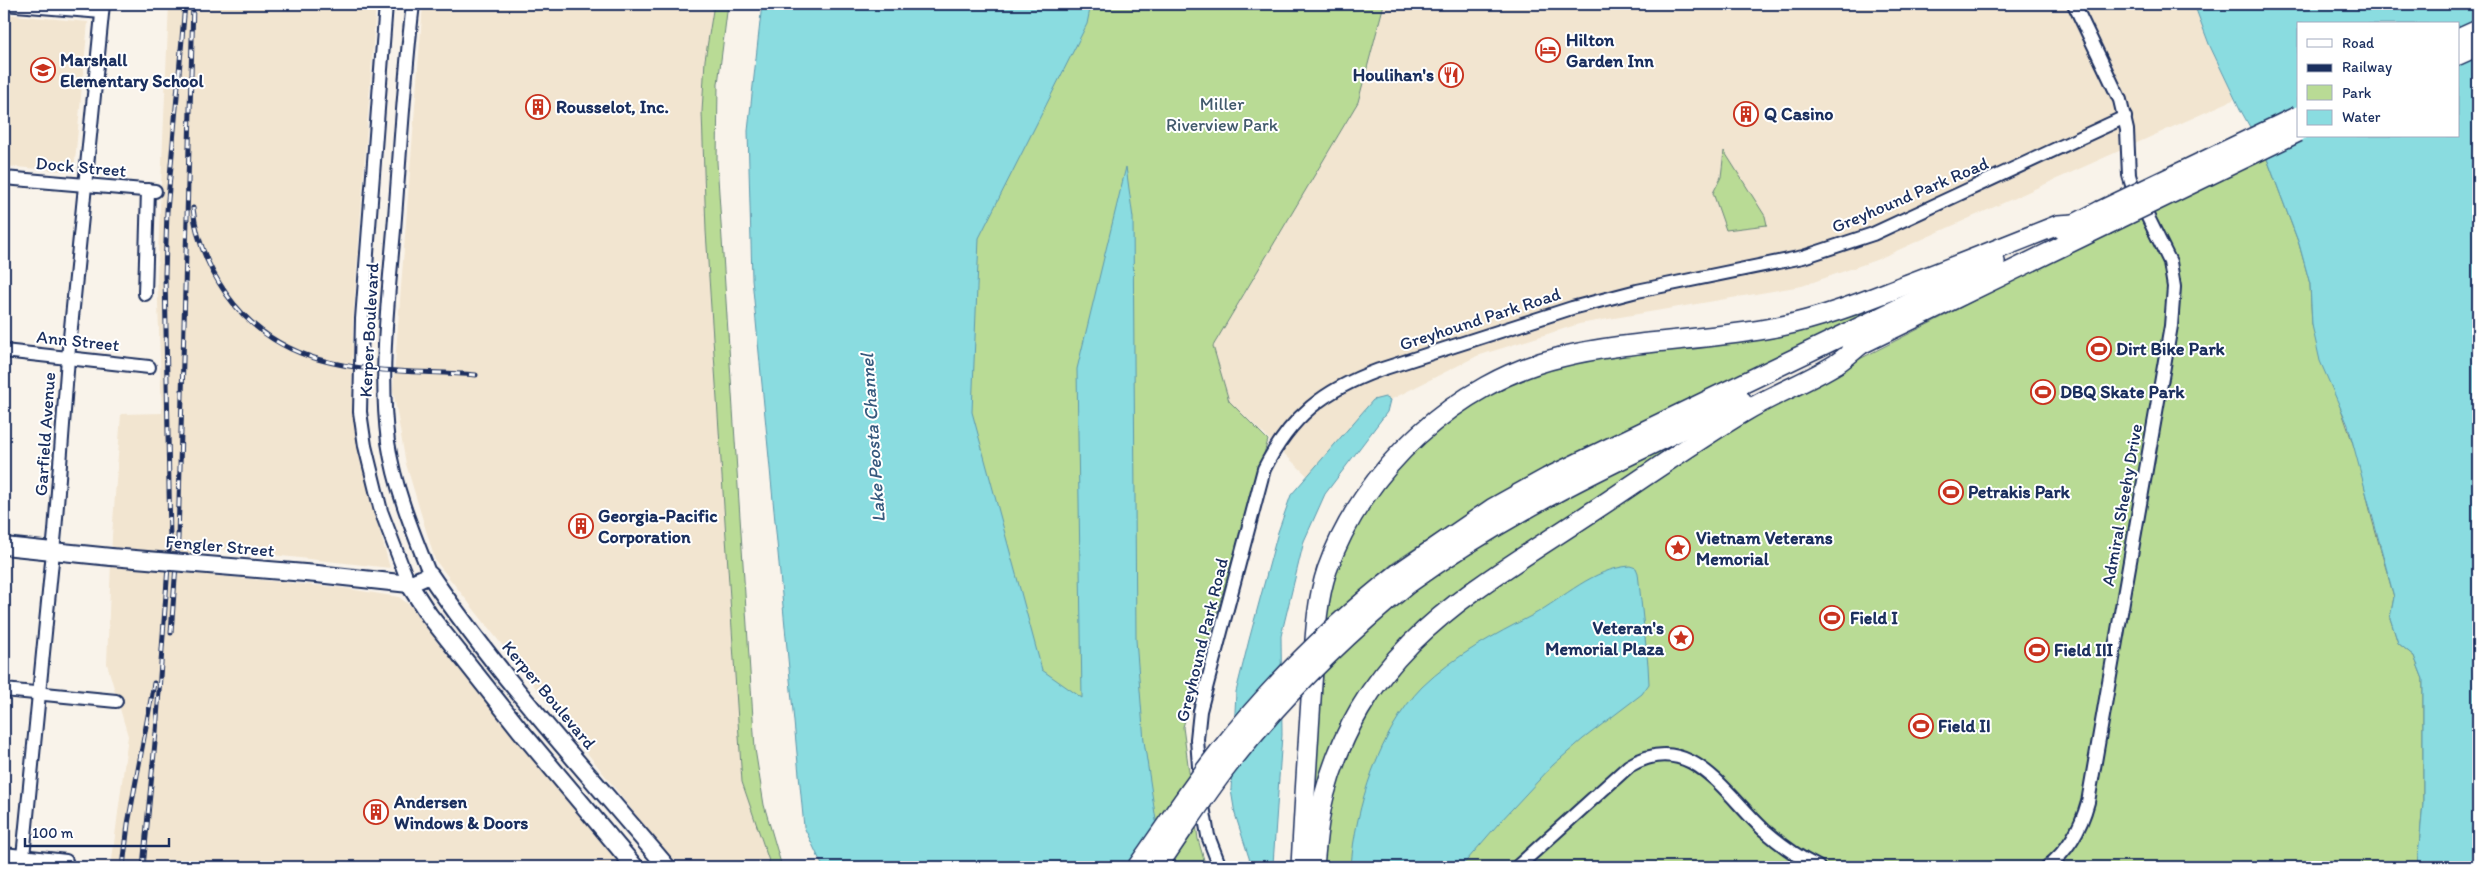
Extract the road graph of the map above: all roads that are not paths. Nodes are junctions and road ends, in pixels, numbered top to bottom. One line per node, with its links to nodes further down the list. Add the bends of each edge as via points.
1 (4, 4): 5 (street)
2 (386, 4): 26 (street, Kerper Boulevard, via 362,319 360,412 364,446 381,512)
3 (413, 4): 24 (street, Kerper Boulevard, via 383,387 394,470)
4 (2074, 4): 10 (street, Admiral Sheehy Drive)
5 (102, 8): 14 (street, Garfield Avenue)
6 (2478, 29): 7 (highway)
7 (2460, 37)
8 (2478, 46): 9 (highway)
9 (2460, 54)
10 (2125, 117): 37 (street, Greyhound Park Road, via 1873,234 1803,258 1637,291 1572,308 1379,370 1336,388 1315,402 1281,439 1264,469 1200,711 1197,739 1200,792 1208,836); 42 (street, Admiral Sheehy Drive, via 2129,175 2170,262 2174,276 2173,309 2088,802 2076,835)
11 (2297, 117): 15 (highway, bridge)
12 (2297, 132): 15 (highway, bridge)
13 (4, 178): 14 (street, Dock Street)
14 (86, 185): 17 (street, Dock Street, via 152,191); 20 (street, Garfield Avenue)
15 (2103, 218): 16 (highway); 18 (highway)
16 (2074, 224): 25 (highway, via 1547,478 1485,513); 38 (highway, via 2058,225 1817,318 1727,336 1643,344 1560,357 1521,370 1479,391 1426,428 1398,455 1371,489 1347,527 1327,570 1317,617)
17 (145, 294)
18 (1861, 344): 25 (highway, via 1550,494); 39 (highway, via 1836,364 1746,411 1682,451 1486,583 1419,634 1388,667 1363,704 1342,745 1323,798)
19 (4, 351): 20 (street, Ann Street)
20 (68, 358): 21 (street, Ann Street); 23 (street, Garfield Avenue)
21 (149, 367)
22 (4, 546): 23 (main road, Fengler Street)
23 (53, 550): 26 (main road, Fengler Street, bridge); 28 (street, Garfield Avenue)
24 (430, 575): 26 (main road, Fengler Street); 34 (main road, Kerper Boulevard, via 488,653)
25 (1404, 578): 35 (highway, bridge, via 1334,628 1267,696 1219,752); 36 (highway, bridge, via 1274,711 1228,765)
26 (408, 584): 33 (main road, Kerper Boulevard, via 428,615 520,730)
27 (4, 690): 28 (street)
28 (39, 693): 29 (street); 32 (street, Garfield Avenue)
29 (116, 701)
30 (4, 854): 32 (street)
31 (66, 861): 32 (street)
32 (23, 862)
33 (635, 867)
34 (668, 867)
35 (1137, 867)
36 (1157, 867)
37 (1220, 867)
38 (1301, 867)
39 (1314, 867)
40 (1517, 867): 41 (street, via 1629,766 1662,755 1685,758 1704,769 1779,843)
41 (1818, 867)
42 (2047, 867)

